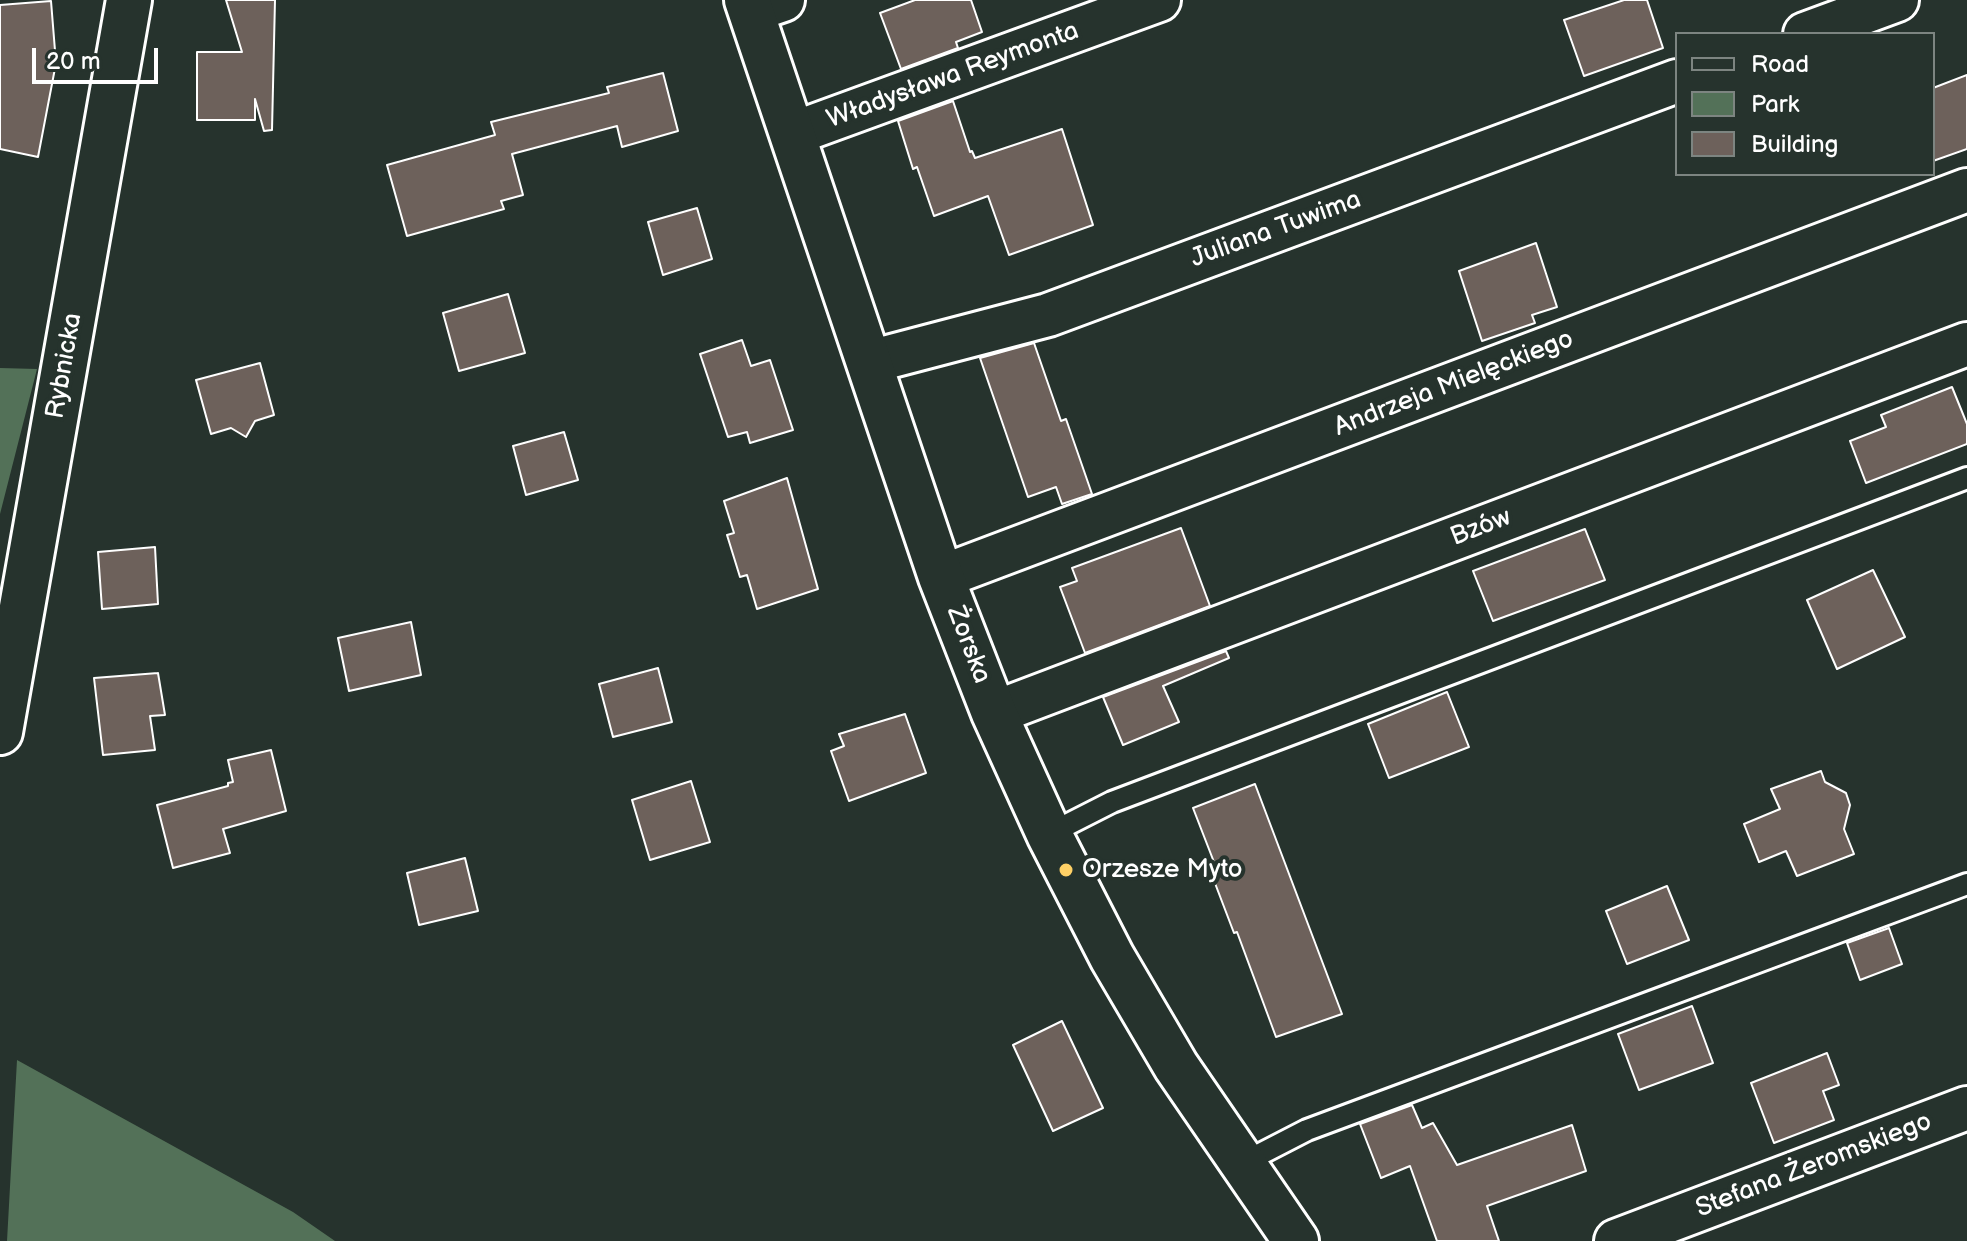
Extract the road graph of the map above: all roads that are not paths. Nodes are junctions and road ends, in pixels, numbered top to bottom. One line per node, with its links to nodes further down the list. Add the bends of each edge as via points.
1 (129, 0): 14 (street, Rybnicka)
2 (1159, 0): 7 (street, Władysława Reymonta)
3 (1897, 0): 5 (street)
4 (760, 4): 7 (street, Żorska)
5 (1810, 32)
6 (1675, 82): 10 (street, Juliana Tuwima, via 1048,315)
7 (792, 134): 10 (street, Żorska)
8 (1967, 190): 12 (street, Andrzeja Mielęckiego)
9 (1967, 344): 13 (street, Bzów)
10 (869, 362): 12 (street, Żorska)
11 (1967, 478): 15 (lane, via 1112,802)
12 (941, 577): 13 (street, Żorska)
13 (994, 713): 15 (street, Żorska)
14 (0, 732)
15 (1049, 834): 18 (street, Żorska, via 1112,957)
16 (1967, 884): 18 (lane, via 1307,1130)
17 (1967, 1108): 20 (street, Stefana Żeromskiego)
18 (1241, 1164): 19 (street, Żorska)
19 (1296, 1241)
20 (1616, 1241)

